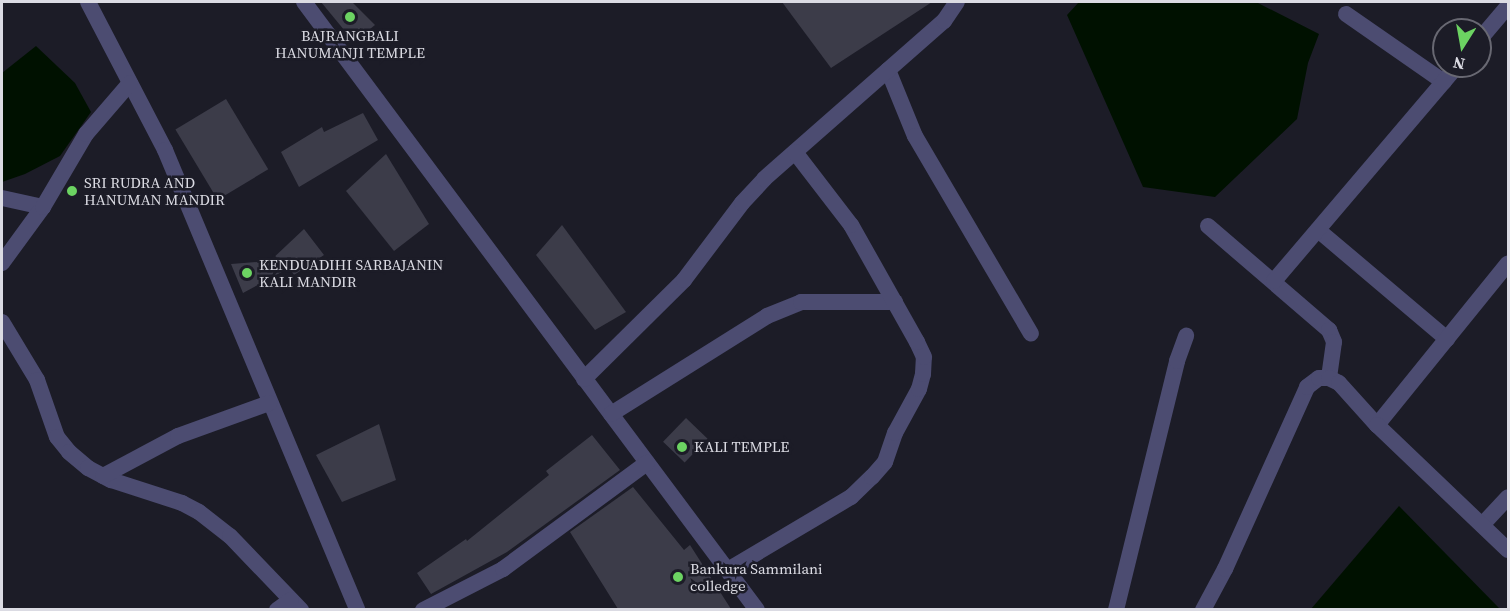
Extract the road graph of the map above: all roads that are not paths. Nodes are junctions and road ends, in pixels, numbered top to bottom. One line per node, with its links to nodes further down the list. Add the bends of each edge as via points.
1 (88, 2): 10 (street)
2 (304, 2): 25 (street)
3 (957, 2): 7 (street, via 944,21)
4 (1509, 6): 6 (street)
5 (1347, 14): 9 (street)
6 (1492, 25)
7 (888, 70): 11 (street); 21 (street, via 915,136)
8 (1447, 78): 9 (street)
9 (1444, 82): 15 (street)
10 (130, 83): 13 (street, via 86,134); 26 (street, via 165,150)
11 (795, 152): 19 (street, via 851,225); 25 (street, via 742,203 684,280)
12 (2, 198): 13 (street)
13 (43, 207): 17 (street)
14 (1208, 226): 18 (street)
15 (1318, 230): 18 (street); 23 (street)
16 (1509, 263): 23 (street)
17 (2, 264)
18 (1274, 281): 24 (street, via 1329,330 1334,342)
19 (895, 303): 27 (street, via 801,302 758,321); 34 (street, via 924,357 923,374 885,462 851,497)
20 (2, 322): 30 (street, via 37,380 57,437 69,452)
21 (1031, 334)
22 (1186, 336): 39 (street)
23 (1447, 339): 28 (street)
24 (1329, 378): 28 (street, via 1339,383); 40 (street, via 1319,378 1307,387 1226,570)
25 (584, 379): 27 (street)
26 (269, 403): 30 (street, via 178,436); 36 (street)
27 (611, 414): 29 (street)
28 (1377, 424): 32 (street)
29 (647, 463): 34 (street); 37 (street, via 502,569)
30 (103, 476): 35 (street, via 199,512 236,542)
31 (1509, 497): 32 (street)
32 (1482, 525): 33 (street)
33 (1509, 550)
34 (728, 570): 38 (street)
35 (290, 606)
36 (357, 609)
37 (423, 609)
38 (757, 609)
39 (1116, 609)
40 (1203, 609)

